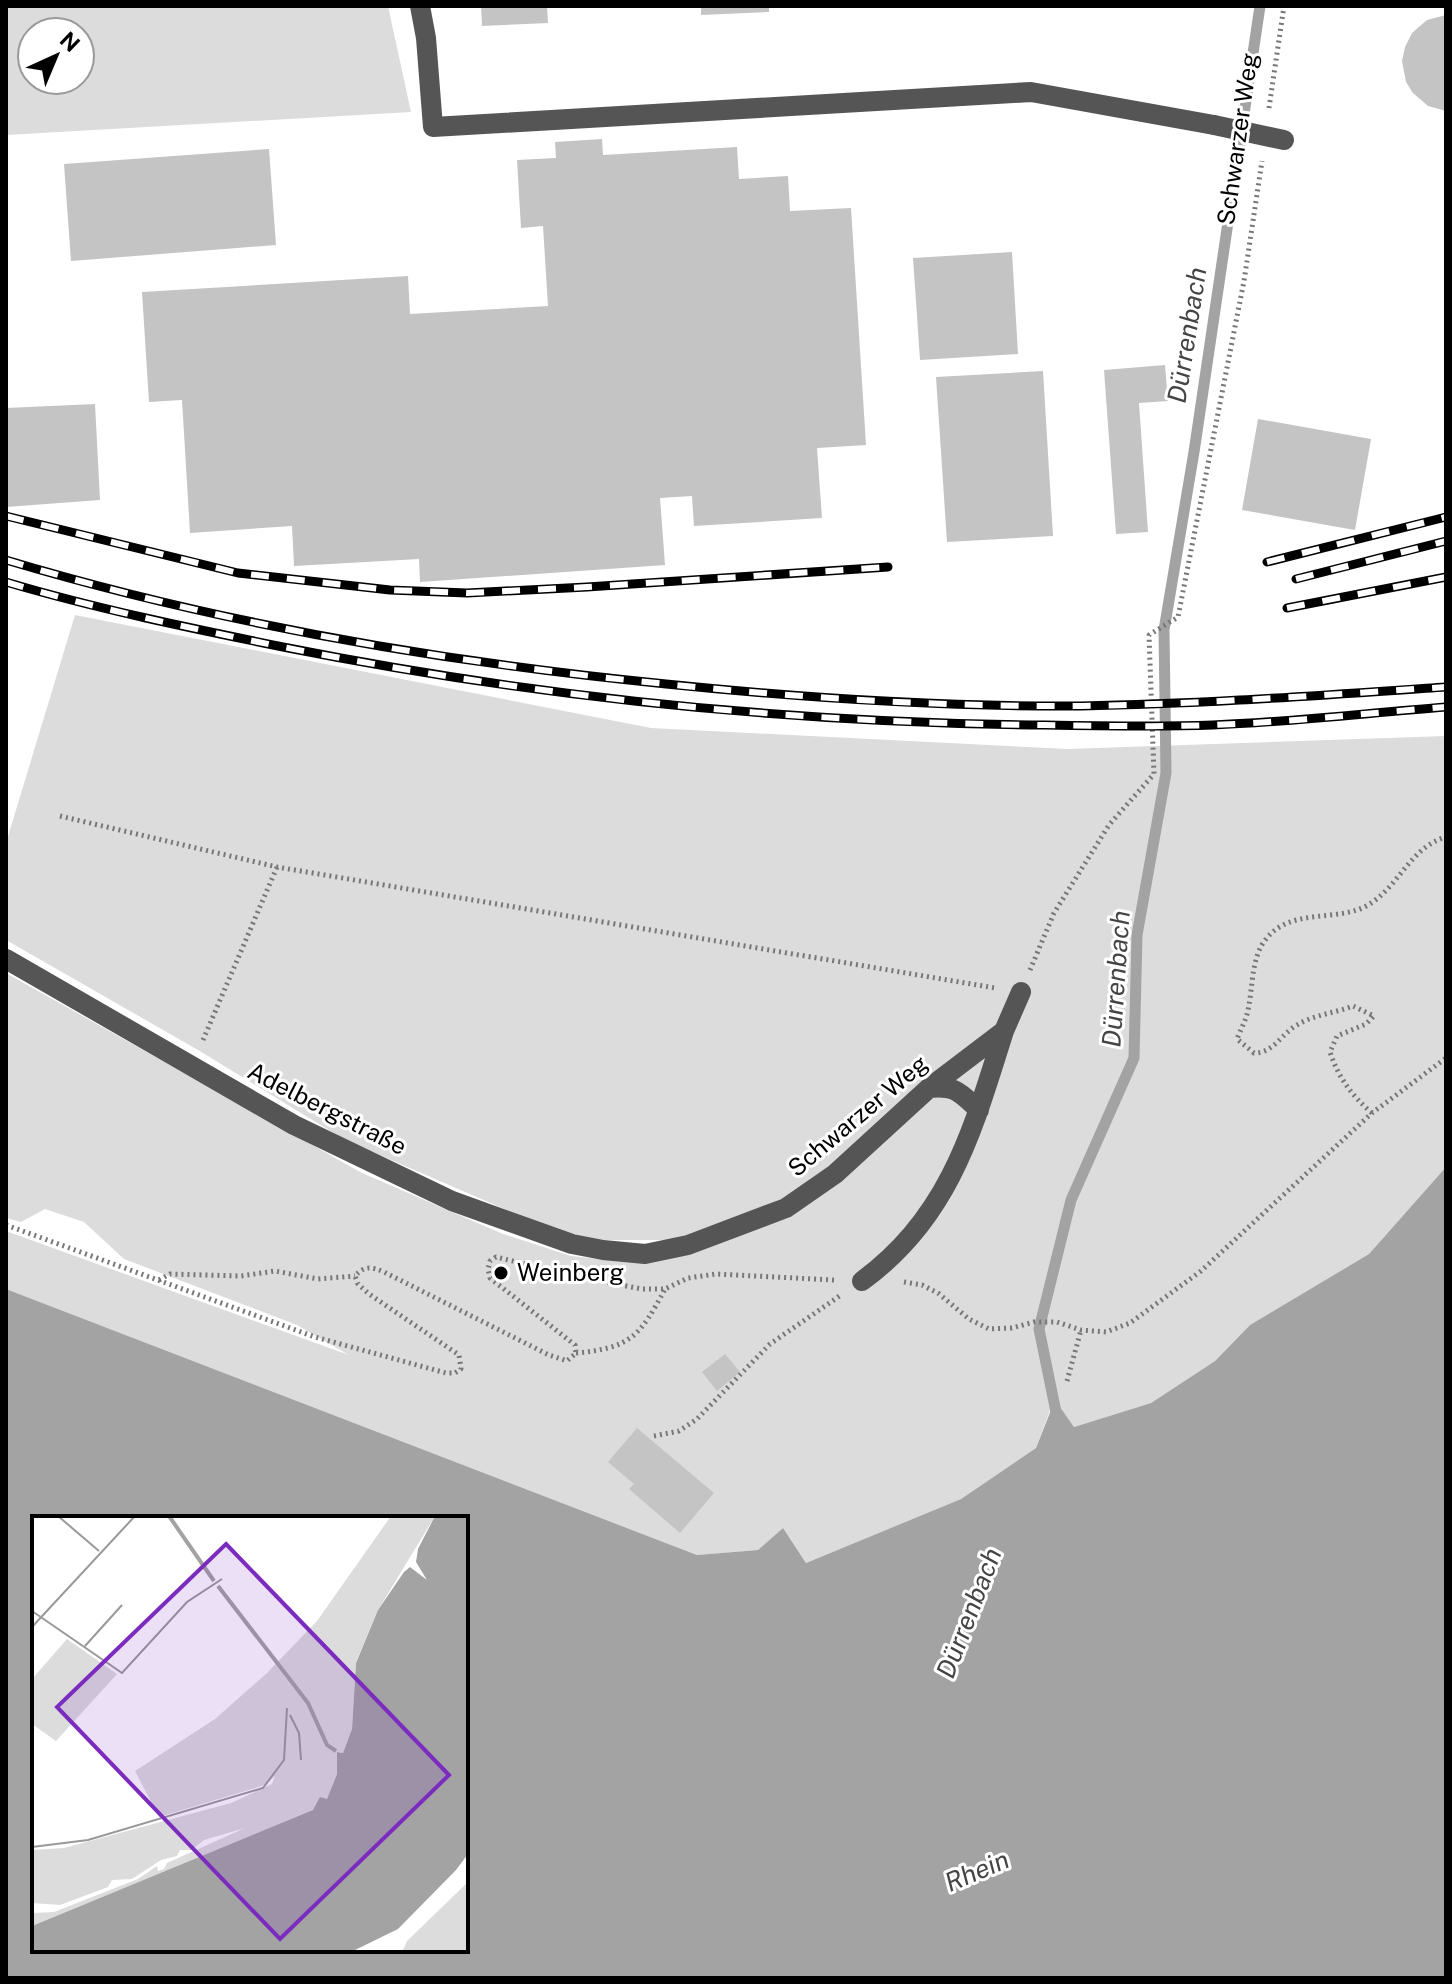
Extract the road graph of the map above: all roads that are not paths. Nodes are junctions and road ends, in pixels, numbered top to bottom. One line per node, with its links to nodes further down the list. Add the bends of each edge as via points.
1 (420, 6): 2 (street, bridge, via 433,127 1031,92)
2 (1284, 140)
3 (6, 959): 8 (street, Adelbergstraße, via 294,1125 452,1201 572,1244)
4 (1021, 992): 5 (street, Schwarzer Weg)
5 (1004, 1031): 6 (street, Schwarzer Weg); 7 (street, Schwarzer Weg)
6 (929, 1088): 7 (street, via 959,1091); 8 (street, Schwarzer Weg, via 835,1174 786,1208 688,1245)
7 (979, 1110): 9 (street, Schwarzer Weg, via 964,1152 926,1217 907,1243)
8 (645, 1254)
9 (868, 1276)

